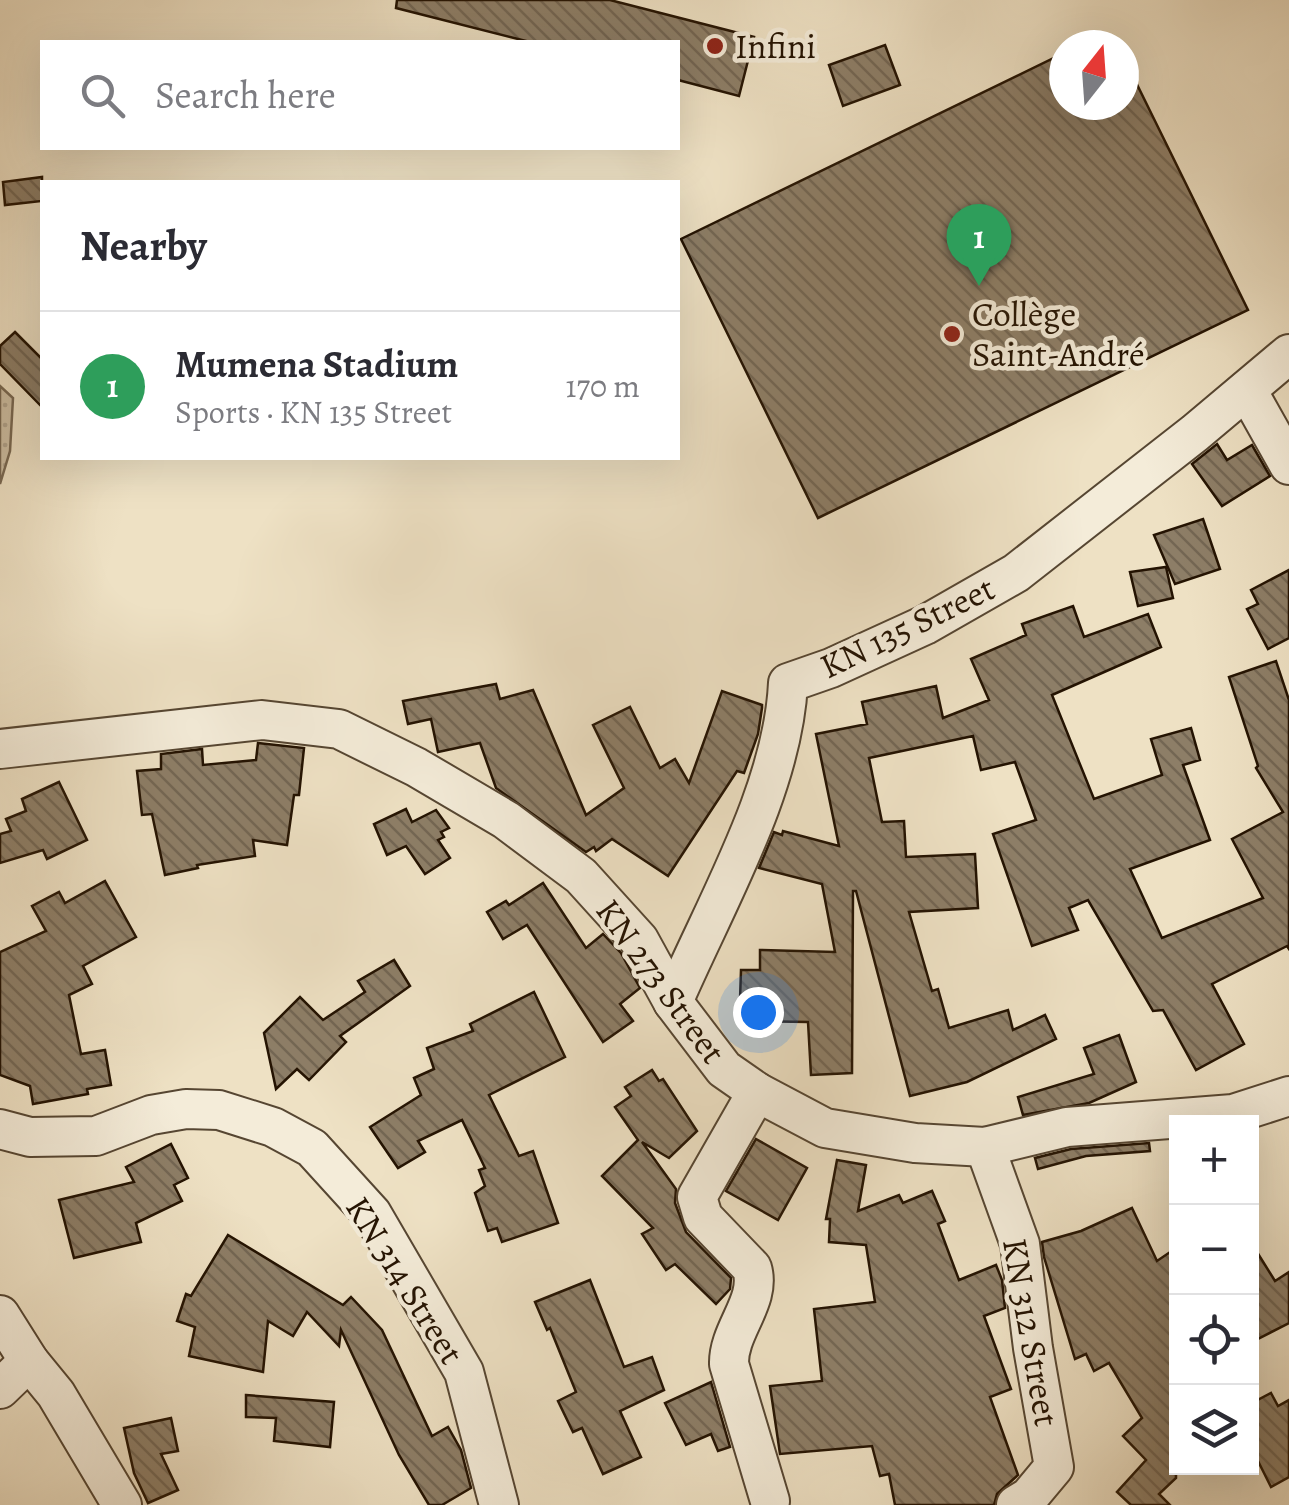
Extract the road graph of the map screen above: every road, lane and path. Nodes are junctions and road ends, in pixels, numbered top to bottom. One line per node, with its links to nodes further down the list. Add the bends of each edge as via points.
1 (1289, 354): 2 (street, KN 135 Street)
2 (1248, 390): 3 (street); 5 (street, KN 135 Street, via 1016,572 925,625 788,683 786,721 757,815)
3 (1289, 466)
4 (0, 749): 5 (street, KN 273 Street, via 262,720 339,730 506,820 581,876 639,940)
5 (672, 1002): 6 (street, KN 273 Street, via 724,1069)
6 (757, 1092): 9 (street, KN 273 Street, via 825,1128); 13 (street, via 697,1198 703,1217 752,1268 755,1288 729,1345 729,1364)
7 (1289, 1096): 9 (street, KN 273 Street, via 1233,1114 1068,1127)
8 (0, 1129): 15 (street, KN 314 Street, via 30,1137 96,1136 152,1115 219,1110 273,1126 312,1148 372,1214 464,1372)
9 (985, 1147): 16 (street, KN 312 Street, via 1020,1244 1054,1467)
10 (0, 1314): 11 (street)
11 (29, 1361): 12 (street); 14 (street)
12 (0, 1389)
13 (770, 1501)
14 (122, 1505)
15 (499, 1505)
16 (1016, 1505)

